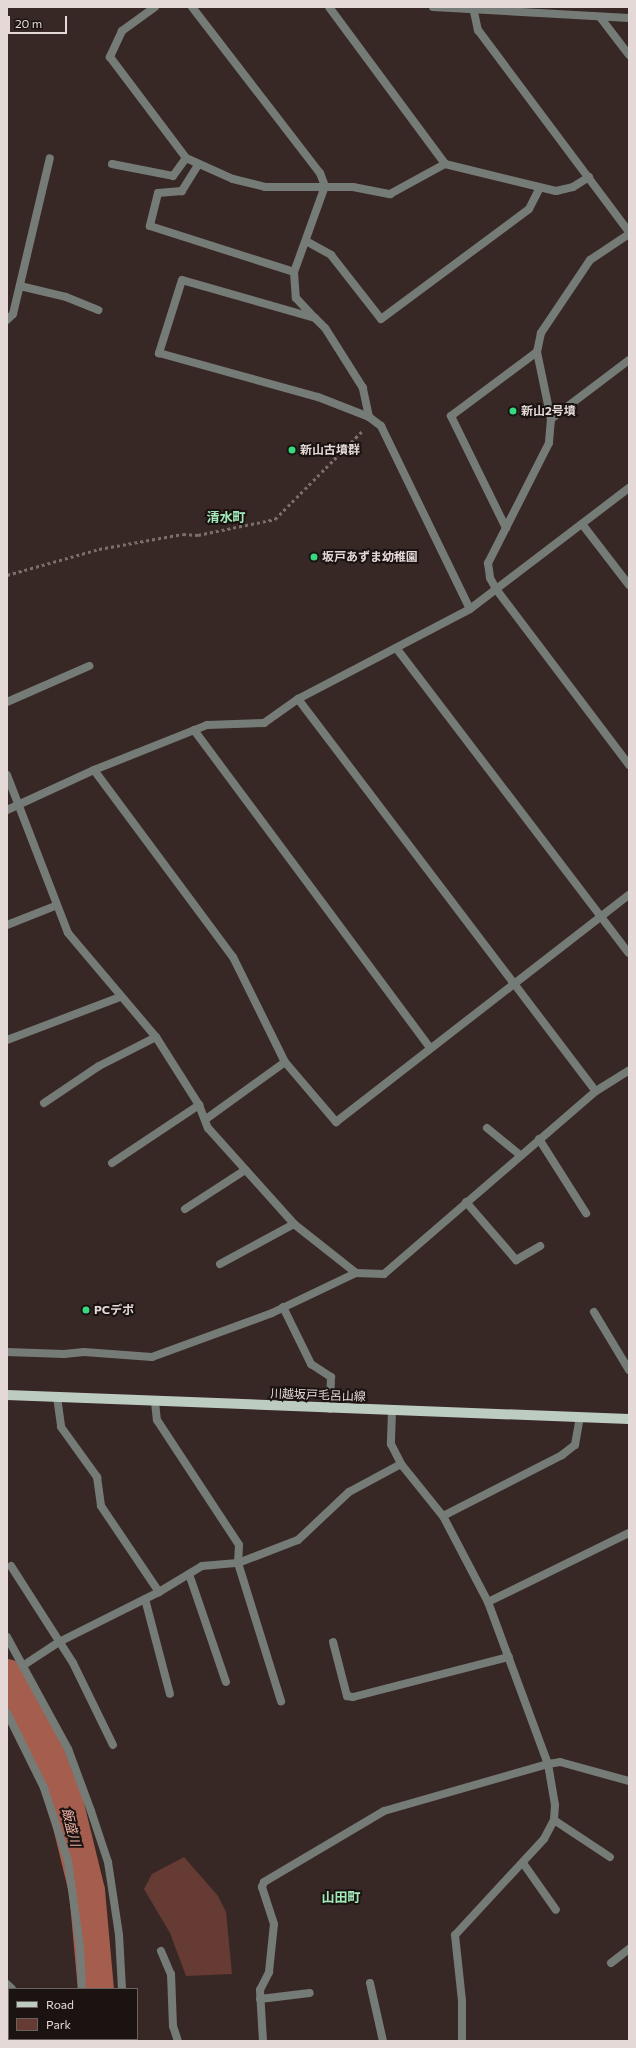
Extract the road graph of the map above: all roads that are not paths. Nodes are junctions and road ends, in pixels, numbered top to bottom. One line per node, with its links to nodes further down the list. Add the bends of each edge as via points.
1 (155, 7): 10 (street, via 122,31 110,57)
2 (192, 7): 15 (street, via 320,173)
3 (329, 7): 12 (street)
4 (434, 7): 5 (street)
5 (473, 9): 6 (street); 14 (street, via 478,30)
6 (600, 17): 7 (street); 8 (street)
7 (629, 18)
8 (629, 55)
9 (50, 158): 20 (street)
10 (186, 158): 11 (street, via 173,176); 13 (street)
11 (112, 164)
12 (445, 164): 15 (street, via 390,194); 16 (street)
13 (198, 165): 15 (street, via 265,187 308,189); 19 (street, via 182,191 158,193 150,226)
14 (589, 177): 16 (street, via 573,187 556,191); 17 (street)
15 (325, 186): 18 (street)
16 (539, 189): 18 (street, via 529,209 380,319 331,255)
17 (629, 233): 24 (street, via 590,260 541,333)
18 (306, 241): 19 (street)
19 (294, 272): 22 (street, via 296,298)
20 (20, 286): 21 (street, via 66,297); 23 (street, via 13,314)
21 (99, 310)
22 (314, 318): 26 (street, via 326,328 363,388); 26 (street, via 182,280 159,353 318,398)
23 (7, 320)
24 (537, 352): 27 (street); 30 (street, via 451,416)
25 (629, 360): 27 (street)
26 (371, 419): 33 (street, via 381,426)
27 (551, 419): 30 (street, via 549,443)
28 (629, 488): 29 (street)
29 (582, 524): 31 (street); 32 (street)
30 (506, 528): 32 (street, via 488,562 490,578)
31 (629, 585)
32 (496, 589): 33 (street); 39 (street)
33 (470, 609): 34 (street)
34 (397, 649): 36 (street); 46 (street)
35 (89, 666): 37 (street)
36 (298, 699): 38 (street, via 264,723 207,725); 49 (street)
37 (7, 702)
38 (194, 730): 40 (street); 53 (street)
39 (629, 765)
40 (94, 770): 42 (street); 54 (street, via 233,957)
41 (7, 775): 42 (street)
42 (18, 806): 43 (street); 45 (street)
43 (7, 810)
44 (629, 895): 46 (street)
45 (55, 906): 47 (street); 50 (street, via 68,932)
46 (601, 916): 48 (street); 49 (street)
47 (7, 926)
48 (629, 953)
49 (514, 982): 53 (street); 56 (street)
50 (120, 997): 51 (street); 52 (street)
51 (156, 1037): 57 (street, via 100,1066); 58 (street)
52 (7, 1040)
53 (429, 1047): 54 (street, via 336,1122)
54 (286, 1062): 59 (street)
55 (629, 1070): 56 (street)
56 (596, 1091): 61 (street)
57 (44, 1103)
58 (199, 1105): 59 (street); 63 (street)
59 (206, 1119): 64 (street, via 208,1128)
60 (487, 1128): 62 (street)
61 (539, 1140): 62 (street); 67 (street)
62 (520, 1155): 65 (street)
63 (112, 1163)
64 (246, 1170): 66 (street); 68 (street)
65 (466, 1202): 69 (street, via 516,1260); 71 (street, via 384,1274)
66 (185, 1209)
67 (586, 1213)
68 (294, 1224): 70 (street); 71 (street)
69 (540, 1246)
70 (220, 1264)
71 (356, 1273): 72 (street)
72 (283, 1307): 74 (street, via 152,1357 84,1352); 79 (street, via 311,1364 330,1376)
73 (594, 1312): 75 (street)
74 (7, 1352)
75 (629, 1370)
76 (7, 1395): 77 (main road, 川越坂戸毛呂山線)
77 (57, 1397): 78 (main road, 川越坂戸毛呂山線); 89 (street, via 61,1427 97,1477 101,1506)
78 (155, 1402): 79 (main road, 川越坂戸毛呂山線); 86 (street, via 157,1420 239,1546)
79 (330, 1409): 80 (main road, 川越坂戸毛呂山線)
80 (392, 1411): 81 (main road, 川越坂戸毛呂山線); 83 (street, via 391,1444)
81 (580, 1417): 82 (main road, 川越坂戸毛呂山線); 84 (street, via 575,1445 562,1455)
82 (629, 1418)
83 (401, 1464): 84 (street); 86 (street, via 349,1492 298,1540)
84 (443, 1516): 91 (street)
85 (629, 1533): 91 (street)
86 (238, 1563): 88 (street, via 202,1566); 99 (street)
87 (11, 1566): 93 (street)
88 (189, 1574): 89 (street); 97 (street)
89 (159, 1592): 90 (street)
90 (145, 1599): 93 (street); 98 (street)
91 (488, 1602): 95 (street)
92 (7, 1638): 96 (street)
93 (59, 1642): 96 (street); 101 (street)
94 (333, 1642): 95 (street, via 347,1696 353,1698)
95 (509, 1657): 102 (street)
96 (24, 1665): 113 (street, via 68,1749 108,1862 119,1935)
97 (226, 1682)
98 (170, 1694)
99 (281, 1701)
100 (7, 1713): 112 (street, via 44,1788 68,1861 80,1947)
101 (113, 1745)
102 (548, 1764): 103 (street, via 560,1762); 104 (street, via 556,1805); 115 (street, via 384,1811 264,1882 262,1887 274,1924 269,1972 260,1990)
103 (629, 1781)
104 (554, 1820): 105 (street); 106 (street, via 544,1839)
105 (610, 1857)
106 (523, 1863): 107 (street); 119 (street, via 455,1936 462,2001)
107 (556, 1910)
108 (629, 1949): 110 (street)
109 (161, 1951): 116 (street, via 171,1974 173,2026)
110 (611, 1963)
111 (370, 1983): 118 (street)
112 (82, 1988)
113 (122, 1988)
114 (310, 1993): 115 (street)
115 (260, 1999): 117 (street)
116 (178, 2041)
117 (263, 2041)
118 (383, 2041)
119 (462, 2041)

